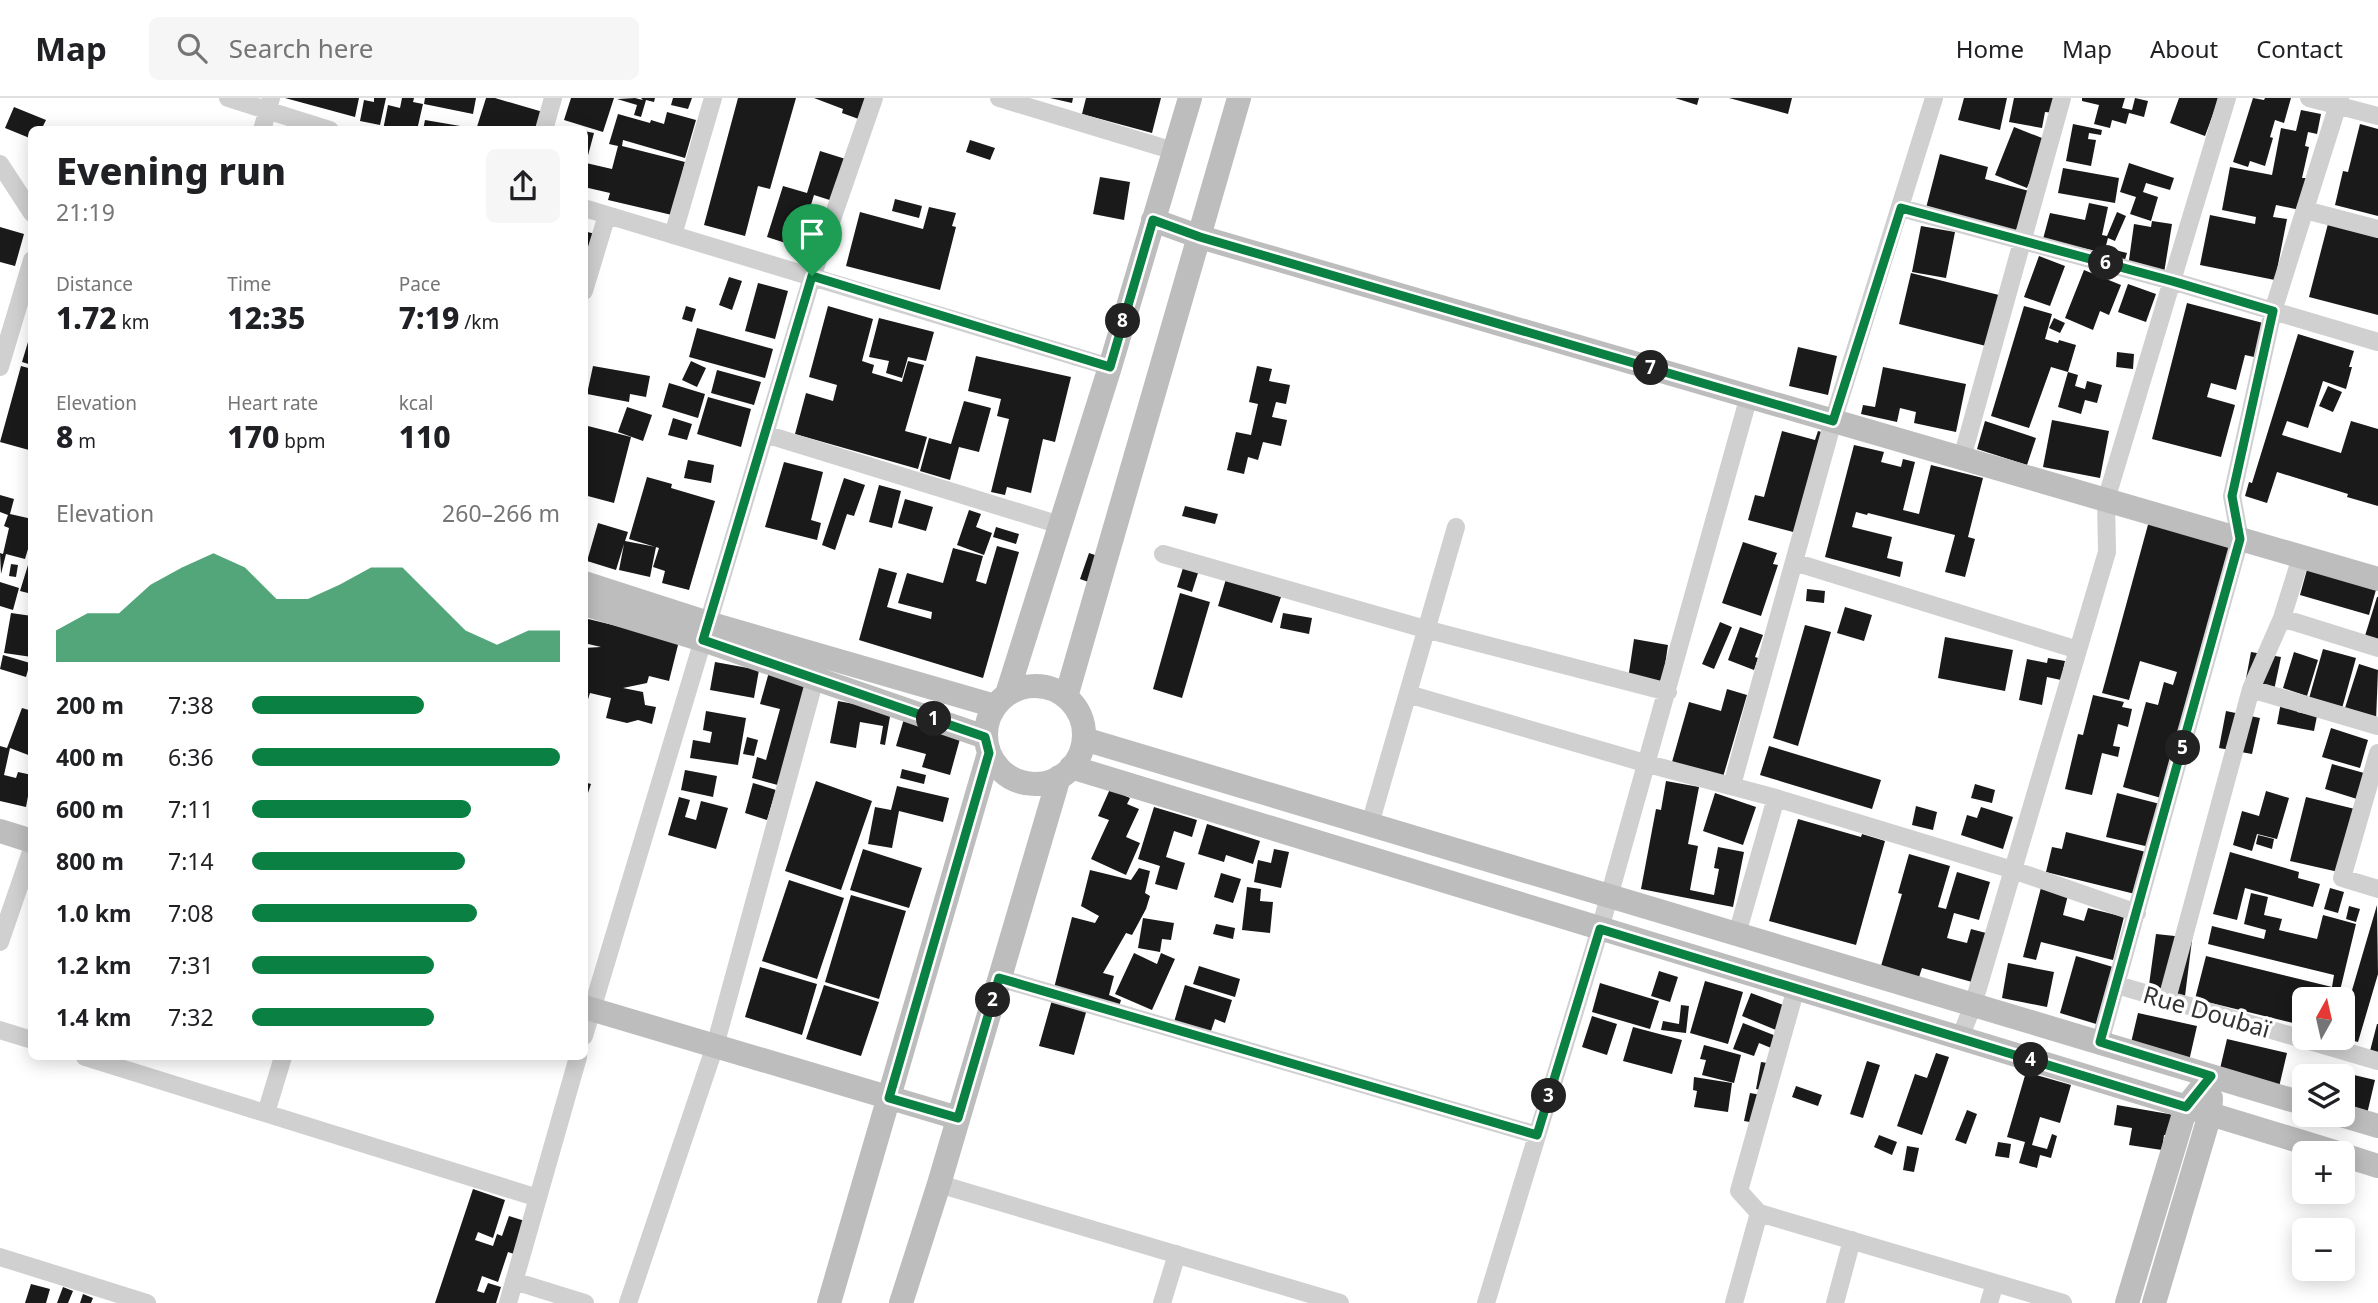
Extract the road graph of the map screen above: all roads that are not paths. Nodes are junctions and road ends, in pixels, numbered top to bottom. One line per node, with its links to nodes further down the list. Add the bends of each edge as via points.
1 (228, 98): 13 (street)
2 (552, 98): 17 (street)
3 (713, 98): 27 (street)
4 (874, 98): 31 (street)
5 (999, 98): 18 (street)
6 (1190, 98): 18 (street)
7 (1238, 98): 28 (street)
8 (1934, 98): 21 (street)
9 (2062, 98): 29 (street)
10 (2227, 98): 33 (street)
11 (2309, 98): 12 (street)
12 (2339, 102): 14 (street); 23 (street)
13 (270, 104): 15 (street); 16 (street)
14 (2378, 116)
15 (263, 126)
16 (321, 126)
17 (545, 126)
18 (1174, 151): 25 (street)
19 (0, 164): 20 (street)
20 (28, 207)
21 (1901, 208): 29 (street); 39 (street)
22 (588, 209): 24 (street)
23 (2305, 210): 26 (street); 34 (street)
24 (607, 215): 27 (street); 32 (street)
25 (1153, 220): 28 (street); 37 (street)
26 (2378, 229)
27 (673, 235): 31 (street)
28 (1200, 237): 38 (street); 61 (street)
29 (2021, 240): 33 (street); 41 (street)
30 (28, 273): 36 (street)
31 (812, 276): 37 (street); 40 (street)
32 (588, 278)
33 (2172, 281): 34 (street); 42 (street)
34 (2273, 311): 35 (street); 45 (street, via 2232,496)
35 (2378, 342)
36 (0, 367)
37 (1110, 367): 43 (street)
38 (1749, 396): 39 (street); 59 (street)
39 (1833, 421): 41 (street); 48 (street)
40 (765, 434): 43 (street); 54 (street)
41 (1962, 458): 42 (street)
42 (2106, 500): 45 (street); 56 (street, via 2107,552)
43 (1060, 525): 62 (street)
44 (1456, 527): 53 (street)
45 (2240, 539): 47 (street); 78 (street)
46 (1163, 554): 53 (street)
47 (2301, 557): 49 (street); 52 (street)
48 (1794, 562): 56 (street); 69 (street)
49 (2378, 579)
50 (588, 585): 54 (street)
51 (588, 605): 54 (street)
52 (2282, 618): 55 (street); 58 (street)
53 (1425, 629): 59 (street); 60 (street)
54 (706, 632): 57 (street); 62 (street); 86 (street)
55 (2378, 648)
56 (2078, 650): 75 (street)
57 (815, 679): 65 (street); 93 (street)
58 (2251, 689): 63 (street); 85 (street)
59 (1668, 692): 67 (street)
60 (1408, 694): 67 (street); 71 (street)
61 (1066, 697): 62 (street, via 1037,686 1021,687); 64 (street, via 1076,708)
62 (1001, 700): 65 (street, via 988,720)
63 (2378, 726)
64 (1084, 738): 68 (street, via 1080,754); 71 (street)
65 (987, 745): 68 (street, via 998,767 1011,778 1043,783); 99 (street)
66 (2378, 753): 76 (street, via 2342,878)
67 (1648, 764): 69 (street); 77 (street)
68 (1065, 772): 79 (street); 82 (street)
69 (1732, 785): 70 (street)
70 (1776, 798): 75 (street); 80 (street)
71 (1370, 824): 77 (street)
72 (0, 831): 73 (street)
73 (28, 840)
74 (28, 861): 81 (street)
75 (2012, 870): 78 (street); 88 (street)
76 (2378, 889)
77 (1609, 895): 79 (street); 80 (street)
78 (2137, 913): 83 (street)
79 (1600, 929): 84 (street); 107 (street)
80 (1738, 934): 88 (street)
81 (0, 942)
82 (999, 978): 104 (street); 107 (street)
83 (2116, 985): 85 (street, Rue Doubaï); 92 (street)
84 (1796, 988): 90 (street); 113 (street, via 1739,1191)
85 (2167, 999): 97 (street, Rue Doubaï)
86 (588, 1001)
87 (588, 1004): 93 (street)
88 (1973, 1005): 90 (street); 92 (street)
89 (0, 1030): 91 (street)
90 (1960, 1038): 101 (street)
91 (28, 1039)
92 (2100, 1042): 98 (street)
93 (715, 1046): 99 (street); 122 (street)
94 (95, 1060): 102 (street)
95 (282, 1060): 102 (street)
96 (578, 1060): 112 (street)
97 (2378, 1061)
98 (2211, 1076): 100 (street); 101 (street); 103 (street)
99 (889, 1098): 104 (street); 123 (street)
100 (2292, 1100)
101 (2186, 1107): 103 (street); 132 (street)
102 (265, 1113): 112 (street)
103 (2210, 1114): 108 (street); 133 (street)
104 (958, 1118): 111 (street)
105 (2355, 1119): 106 (street)
106 (2378, 1126)
107 (1537, 1135): 127 (street)
108 (2298, 1141)
109 (2355, 1159): 110 (street)
110 (2378, 1166)
111 (939, 1184): 115 (street); 124 (street)
112 (538, 1198): 117 (street)
113 (1759, 1213): 114 (street); 128 (street)
114 (1852, 1241): 118 (street); 129 (street)
115 (1177, 1254): 125 (street); 126 (street)
116 (0, 1257): 119 (street)
117 (514, 1281): 120 (street); 121 (street)
118 (1995, 1283): 130 (street); 131 (street)
119 (147, 1303)
120 (508, 1303)
121 (586, 1303)
122 (628, 1303)
123 (829, 1303)
124 (901, 1303)
125 (1162, 1303)
126 (1340, 1303)
127 (1486, 1303)
128 (1734, 1303)
129 (1835, 1303)
130 (1989, 1303)
131 (2063, 1303)
132 (2127, 1303)
133 (2154, 1303)

